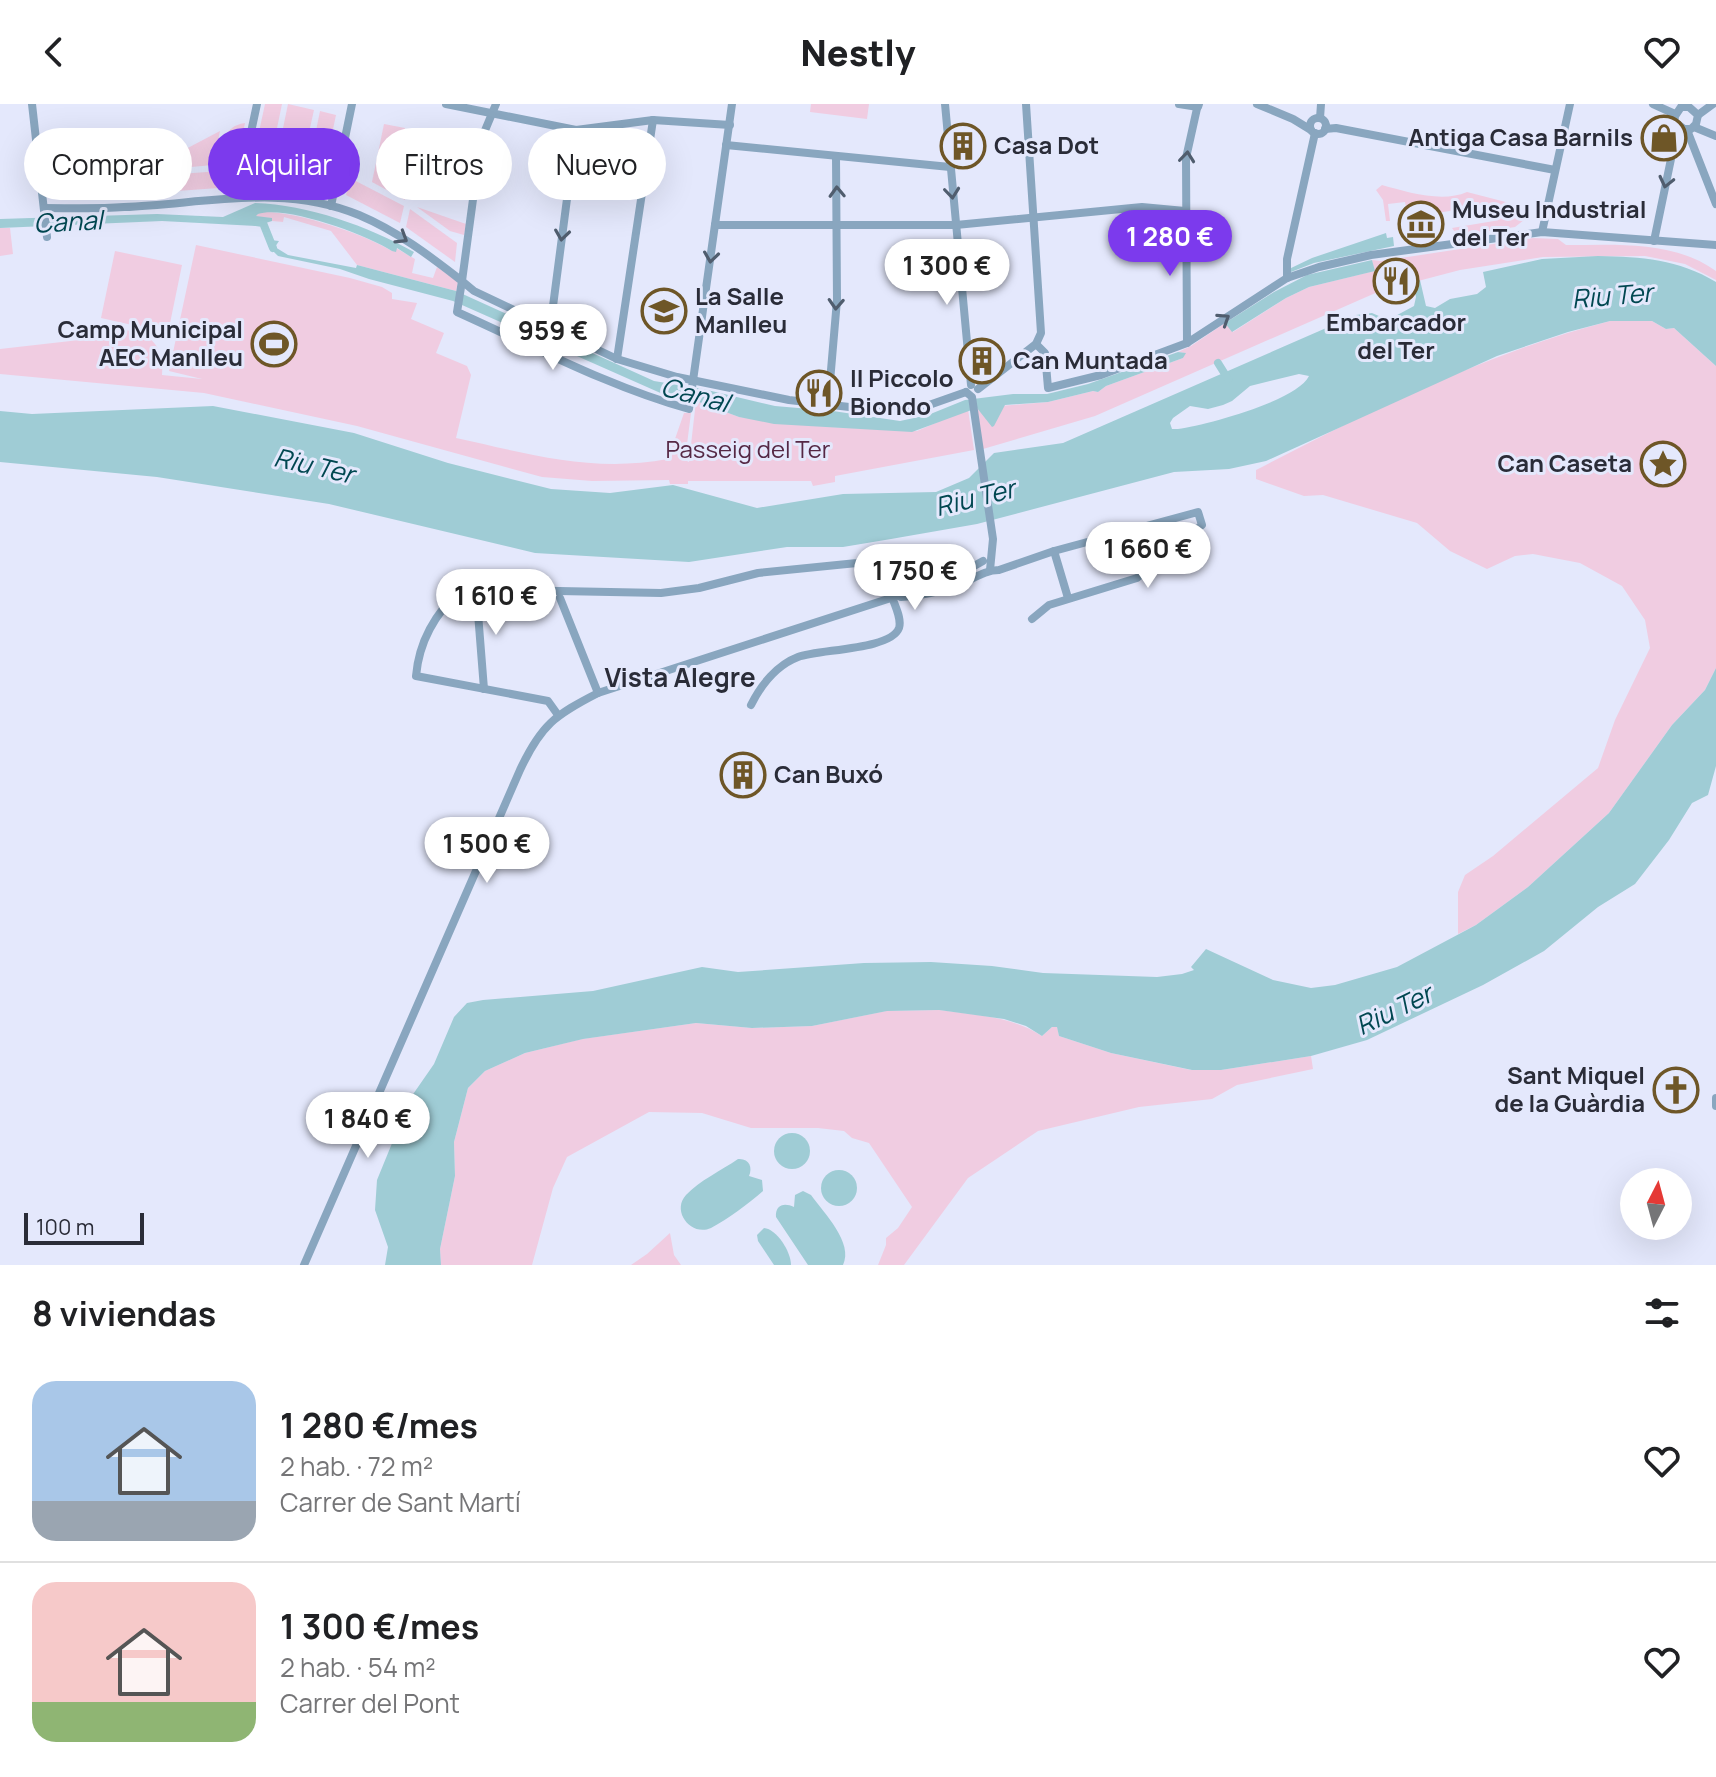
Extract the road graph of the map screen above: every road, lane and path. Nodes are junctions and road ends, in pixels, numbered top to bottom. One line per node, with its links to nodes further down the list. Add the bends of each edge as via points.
1 (32, 104): 40 (street)
2 (257, 104): 24 (street)
3 (352, 104): 38 (street)
4 (446, 104): 17 (street)
5 (496, 104): 17 (street)
6 (732, 104): 23 (street)
7 (945, 104): 32 (street)
8 (1026, 104): 41 (street)
9 (1179, 104): 15 (street)
10 (1257, 104): 20 (street)
11 (1321, 104): 22 (street)
12 (1570, 104): 33 (street)
13 (1653, 104): 19 (street)
14 (1713, 104): 18 (street)
15 (1198, 105): 39 (street, one-way to 15, via 1186,158)
16 (1692, 105): 18 (street); 19 (street, via 1681,107)
17 (491, 114): 25 (street); 50 (street, via 481,140)
18 (1698, 115): 27 (street)
19 (1676, 118): 27 (street, via 1681,128); 47 (street, one-way to 47)
20 (1293, 119): 22 (street); 28 (street)
21 (653, 120): 23 (street); 26 (street); 54 (street)
22 (1321, 122): 28 (street); 28 (street, via 1310,124); 33 (street)
23 (730, 125): 30 (street)
24 (252, 128)
25 (565, 128)
26 (591, 128)
27 (1691, 128): 29 (street); 37 (street)
28 (1313, 132): 49 (street)
29 (1716, 136)
30 (726, 145): 31 (street); 42 (street)
31 (836, 157): 32 (street); 44 (street, one-way to 31)
32 (950, 167): 43 (street, one-way to 43)
33 (1555, 170): 45 (street)
34 (212, 200): 40 (street)
35 (298, 200): 38 (street)
36 (567, 200): 51 (street, one-way to 51)
37 (1716, 204)
38 (331, 206): 50 (street, one-way to 50, via 409,241)
39 (1185, 211): 41 (street, via 1142,207); 52 (street)
40 (45, 212): 46 (street)
41 (1034, 217): 43 (street); 53 (street, via 1041,327)
42 (715, 225): 44 (street); 55 (street, one-way to 55)
43 (956, 225): 44 (street); 56 (street)
44 (838, 226): 57 (street, one-way to 57)
45 (1542, 232): 47 (street); 49 (street, via 1371,255)
46 (47, 237)
47 (1654, 241): 48 (street)
48 (1716, 245)
49 (1287, 278): 52 (street, one-way to 49)
50 (462, 281): 51 (street); 55 (street, via 457,312 666,403 689,409)
51 (550, 329): 54 (street)
52 (1187, 343): 53 (street, via 1048,388 1045,353)
53 (1036, 344): 56 (street)
54 (617, 359): 55 (street)
55 (693, 385): 57 (street)
56 (972, 392): 57 (street, via 912,411); 59 (street, via 993,539)
57 (828, 405)
58 (1054, 551): 59 (street, via 999,570); 64 (street); 64 (street, via 1198,512 1202,525 1137,578)
59 (984, 566): 60 (street); 62 (street, via 960,585 928,595)
60 (944, 578): 61 (street, via 925,550 758,573 661,593); 62 (street)
61 (476, 588): 66 (street); 66 (street, via 457,593 424,637 416,676)
62 (893, 597): 67 (street); 68 (street, via 900,622 892,636 798,657 772,674)
63 (560, 598): 67 (street)
64 (1068, 598): 65 (street)
65 (1032, 619)
66 (484, 689): 69 (street, via 548,701)
67 (598, 693): 69 (street)
68 (751, 705)
69 (558, 715): 72 (street, via 541,730 520,770)
70 (1716, 1098): 71 (street)
71 (1716, 1106)
72 (304, 1265)

